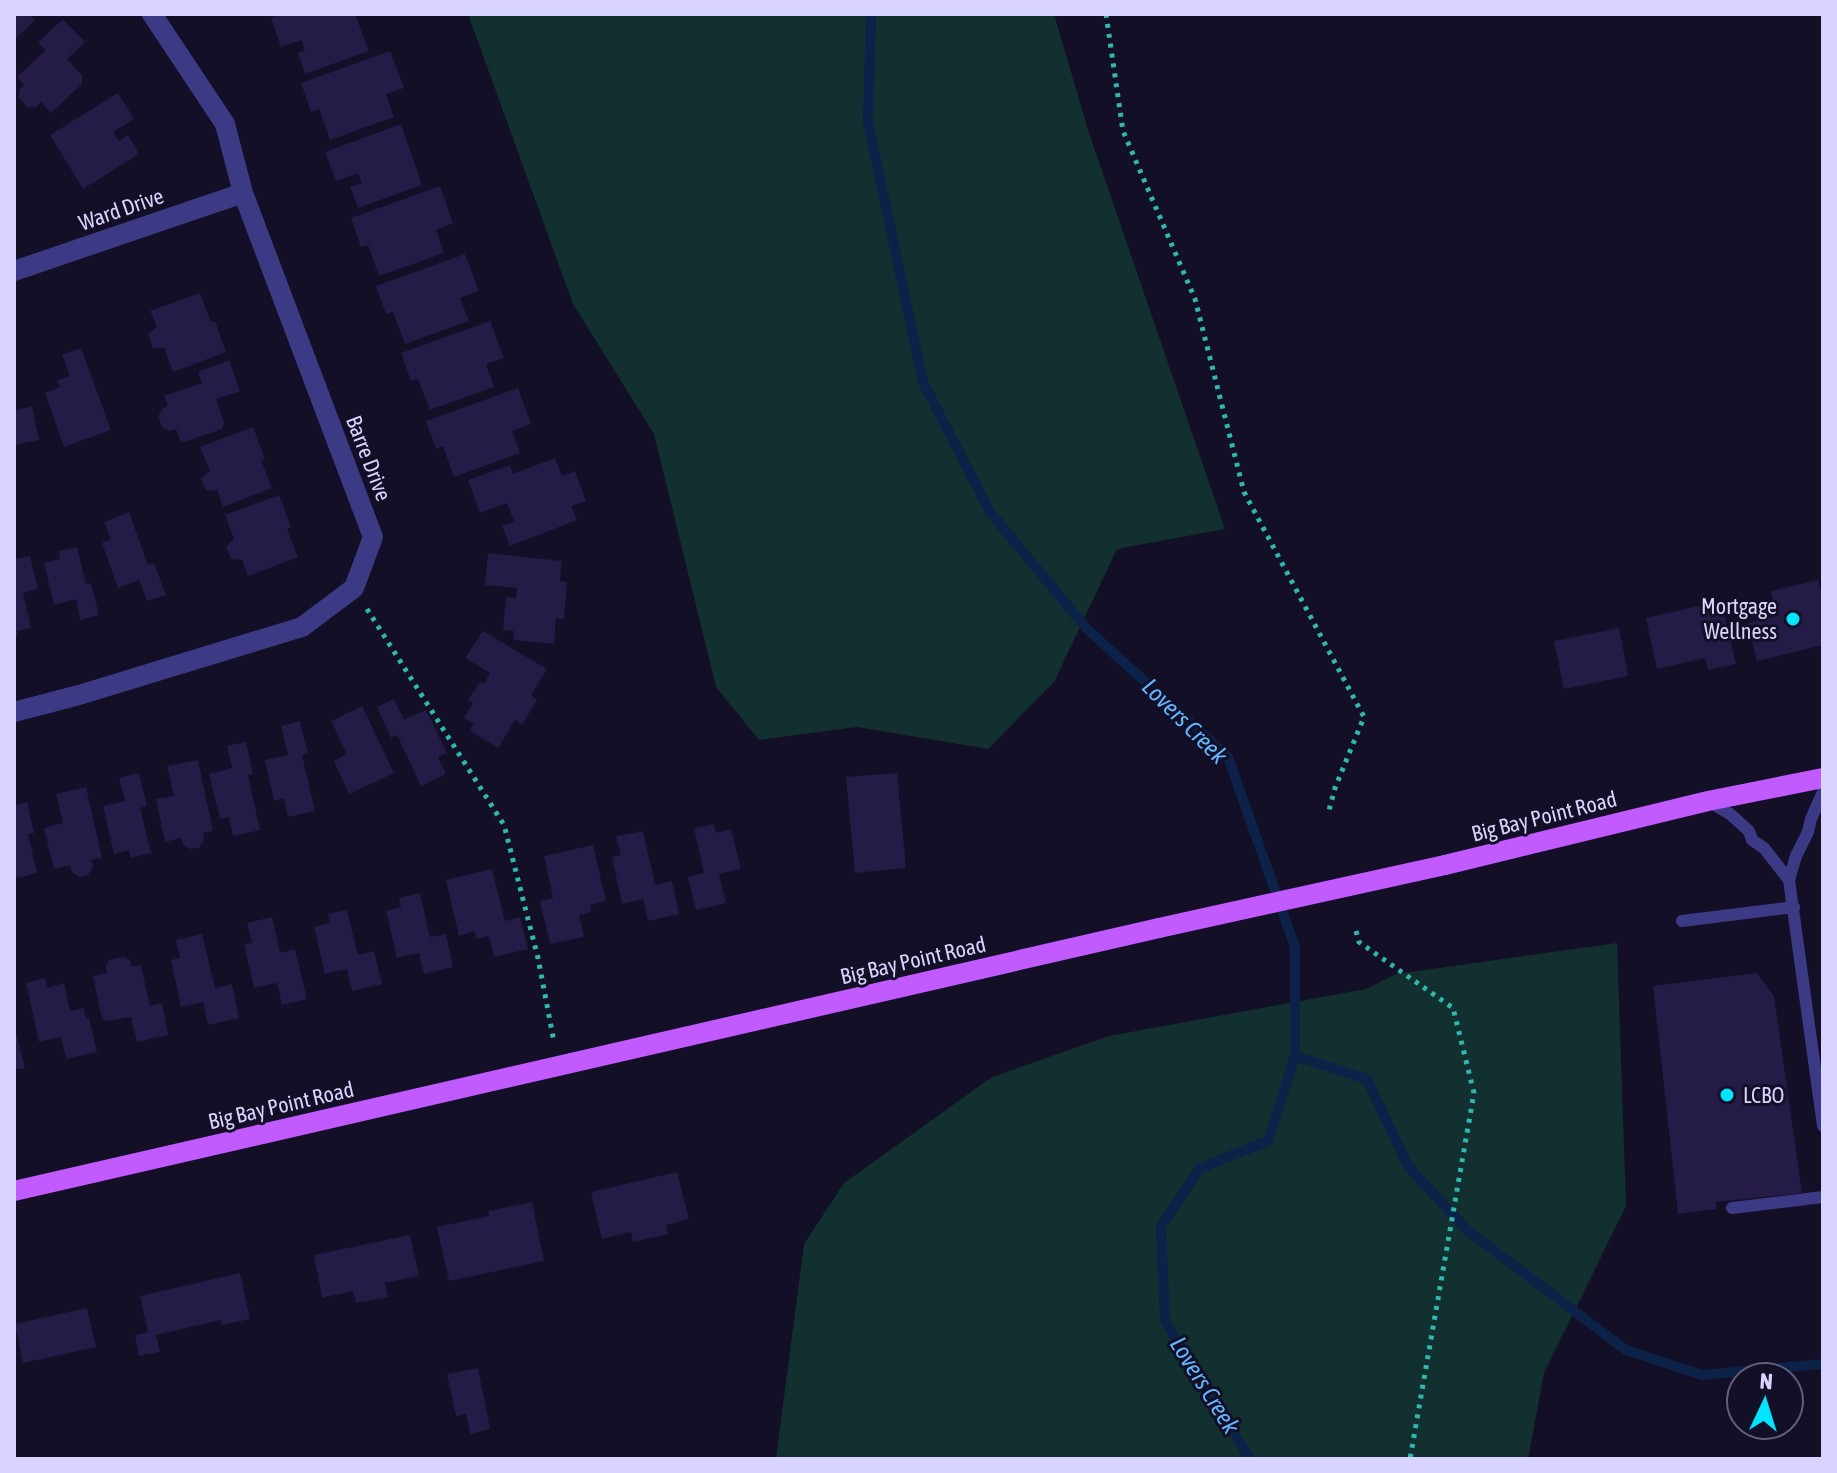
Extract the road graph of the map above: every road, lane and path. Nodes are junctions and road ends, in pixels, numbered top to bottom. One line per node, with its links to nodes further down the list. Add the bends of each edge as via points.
1 (152, 14): 3 (street, Barre Drive, via 225,124)
2 (1106, 14): 10 (path, via 1123,131 1195,299 1244,492 1364,717)
3 (243, 193): 4 (street, Ward Drive); 5 (street, Barre Drive, via 373,537)
4 (14, 271)
5 (354, 588): 6 (street, via 302,627); 15 (path, via 504,825 538,958)
6 (14, 712)
7 (1823, 778): 9 (main road, Big Bay Point Road)
8 (1823, 792): 11 (lane)
9 (1708, 801): 11 (lane, via 1749,831); 15 (main road, Big Bay Point Road, bridge)
10 (1328, 814)
11 (1789, 880): 12 (lane)
12 (1794, 907): 13 (lane); 16 (lane)
13 (1682, 921)
14 (1356, 931): 20 (path, via 1359,942 1453,1008 1474,1093)
15 (558, 1066): 17 (main road, Big Bay Point Road)
16 (1823, 1126)
17 (14, 1191)
18 (1823, 1197): 19 (lane)
19 (1732, 1208)
20 (1410, 1459)

